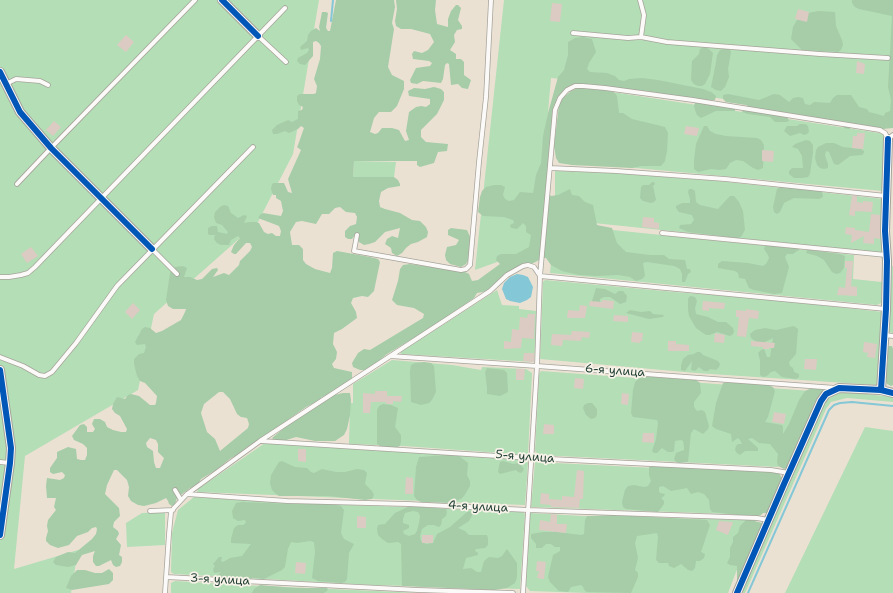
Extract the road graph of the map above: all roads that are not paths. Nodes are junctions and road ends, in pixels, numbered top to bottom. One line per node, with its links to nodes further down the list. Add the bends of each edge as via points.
1 (194, 0): 16 (lane)
2 (222, 0): 7 (street)
3 (491, 0): 22 (lane, via 486,97 470,265 462,270 354,251)
4 (640, 0): 8 (lane, via 644,15)
5 (285, 8): 7 (lane)
6 (573, 33): 8 (lane)
7 (258, 36): 10 (lane); 20 (lane)
8 (641, 37): 9 (lane, via 667,42)
9 (888, 58)
10 (286, 62)
11 (0, 72): 12 (street)
12 (6, 84): 13 (lane, via 16,79 40,81); 16 (street, via 20,112)
13 (48, 85)
14 (891, 137): 17 (lane, via 880,130 693,100 575,86 560,98 555,110); 19 (street)
15 (253, 147): 23 (lane)
16 (51, 148): 18 (lane); 20 (street)
17 (550, 168): 19 (lane, via 725,179); 26 (lane)
18 (17, 184)
19 (886, 196): 24 (street, via 885,231)
20 (101, 198): 23 (street); 27 (lane, via 35,267 21,275)
21 (662, 233): 24 (lane)
22 (357, 235)
23 (152, 249): 25 (lane); 31 (lane, via 117,286 76,344 52,372 44,376 39,375)
24 (889, 259): 28 (street)
25 (177, 274)
26 (540, 276): 28 (lane); 30 (lane, via 534,267 523,266 507,275 490,291); 32 (lane)
27 (0, 277)
28 (886, 309): 29 (street)
29 (889, 335): 35 (street)
30 (390, 356): 32 (lane, 6-я улица); 37 (lane)
31 (0, 357)
32 (537, 366): 34 (lane, 6-я улица); 38 (lane)
33 (0, 370): 40 (street, via 12,448)
34 (839, 388): 35 (street); 41 (street, via 830,391 824,397)
35 (881, 390): 36 (street)
36 (893, 393)
37 (260, 441): 38 (lane, 5-я улица); 43 (lane)
38 (530, 458): 41 (lane, 5-я улица); 46 (lane)
39 (0, 462): 40 (lane)
40 (10, 463): 49 (street)
41 (789, 473): 48 (street)
42 (175, 490): 44 (lane)
43 (187, 494): 44 (lane); 46 (lane, 4-я улица)
44 (181, 500): 45 (lane)
45 (173, 510): 47 (lane); 50 (lane, via 169,527)
46 (528, 510): 48 (lane, 4-я улица); 53 (lane)
47 (150, 511)
48 (769, 520): 54 (street)
49 (0, 535)
50 (166, 577): 51 (lane); 52 (lane, 3-я улица)
51 (165, 593)
52 (513, 593)
53 (523, 593)
54 (738, 593)

